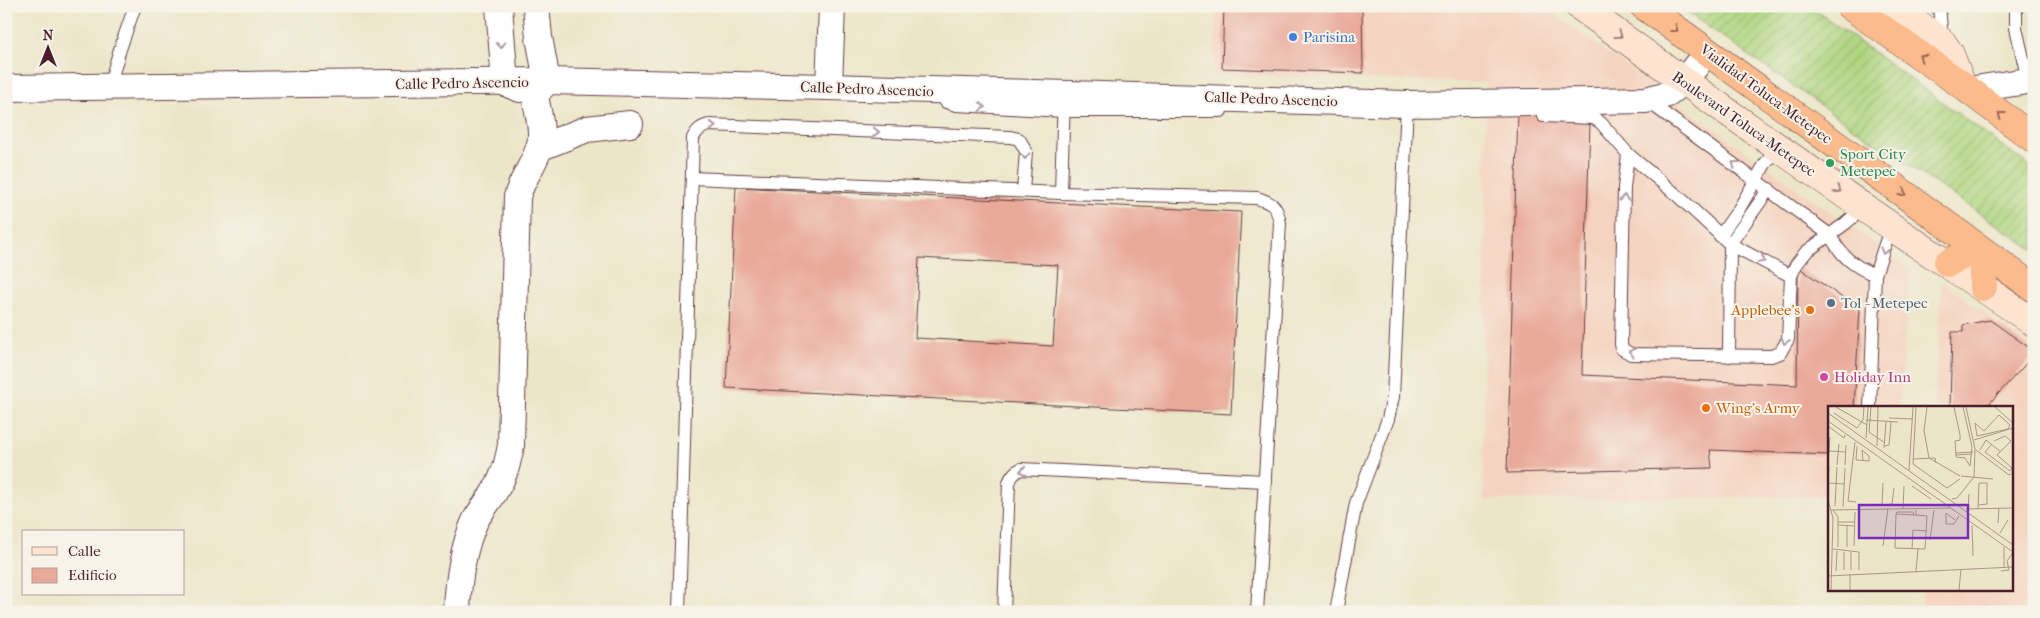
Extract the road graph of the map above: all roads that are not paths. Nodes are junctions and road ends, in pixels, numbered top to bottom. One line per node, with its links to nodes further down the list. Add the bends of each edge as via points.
1 (135, 6): 16 (lane)
2 (499, 6): 15 (street, one-way to 15)
3 (536, 6): 20 (street)
4 (832, 6): 17 (street)
5 (1579, 6): 14 (main road, Boulevard Toluca-Metepec, one-way to 14)
6 (1644, 6): 12 (highway, Vialidad Toluca-Metepec, one-way to 12)
7 (1850, 6): 18 (highway, one-way to 7)
8 (1894, 6): 11 (main road)
9 (1939, 6): 11 (lane)
10 (2016, 6): 13 (lane, via 2016,28)
11 (1942, 42): 18 (main road)
12 (1707, 52): 14 (street, Calle Pedro Ascencio); 39 (highway, Vialidad Toluca-Metepec, one-way to 39)
13 (2031, 80): 18 (street)
14 (1684, 81): 21 (street, Calle Pedro Ascencio, via 1668,94); 28 (main road, Boulevard Toluca-Metepec)
15 (504, 83): 16 (street, Calle Pedro Ascencio); 20 (street, Calle Pedro Ascencio)
16 (109, 87): 19 (street, Calle Pedro Ascencio)
17 (829, 87): 20 (street, Calle Pedro Ascencio); 22 (street, Calle Pedro Ascencio, via 944,91)
18 (1965, 87): 26 (highway, one-way to 18)
19 (6, 88)
20 (541, 88): 27 (street)
21 (1646, 100): 23 (street, Calle Pedro Ascencio); 31 (lane, one-way to 21)
22 (1064, 102): 23 (street, Calle Pedro Ascencio, via 1232,98); 34 (lane)
23 (1407, 104): 53 (lane, via 1393,397 1356,504)
24 (1543, 116): 29 (lane, via 1594,118)
25 (630, 124): 27 (street, via 587,129)
26 (2034, 139)
27 (539, 148): 49 (street, via 517,197 511,445 507,466 476,520 465,547 458,582)
28 (1782, 151): 31 (lane, via 1768,160); 35 (main road, Boulevard Toluca-Metepec, one-way to 35)
29 (1628, 154): 38 (lane); 46 (lane, one-way to 29, via 1630,354 1622,349 1624,188)
30 (692, 178): 33 (lane); 33 (lane, one-way to 33, via 693,138 702,127 709,125 1010,137 1019,140 1026,151); 50 (lane)
31 (1757, 180): 32 (lane); 38 (lane)
32 (1768, 189): 37 (lane); 38 (lane)
33 (1023, 191): 34 (lane)
34 (1061, 193): 48 (lane, via 1256,198 1269,202 1278,211 1280,223)
35 (1864, 207): 36 (main road, Boulevard Toluca-Metepec); 37 (lane)
36 (1891, 226): 40 (main road, Boulevard Toluca-Metepec); 41 (lane, one-way to 41)
37 (1830, 235): 41 (lane, via 1847,260); 42 (lane, via 1806,252)
38 (1725, 240): 42 (lane, one-way to 42); 46 (lane)
39 (1981, 250): 40 (highway); 43 (highway); 44 (highway, Vialidad Toluca-Metepec)
40 (1948, 263): 43 (main road, Boulevard Toluca-Metepec)
41 (1875, 275): 47 (lane)
42 (1791, 276): 46 (lane, one-way to 46, via 1788,340 1780,353)
43 (1984, 287): 45 (main road, Boulevard Toluca-Metepec)
44 (2034, 288)
45 (2034, 323)
46 (1729, 356)
47 (1870, 406)
48 (1265, 480): 51 (lane, one-way to 51, via 1021,470 1011,476 1009,483); 52 (lane)
49 (458, 612)
50 (679, 612)
51 (1004, 612)
52 (1257, 612)
53 (1336, 612)

